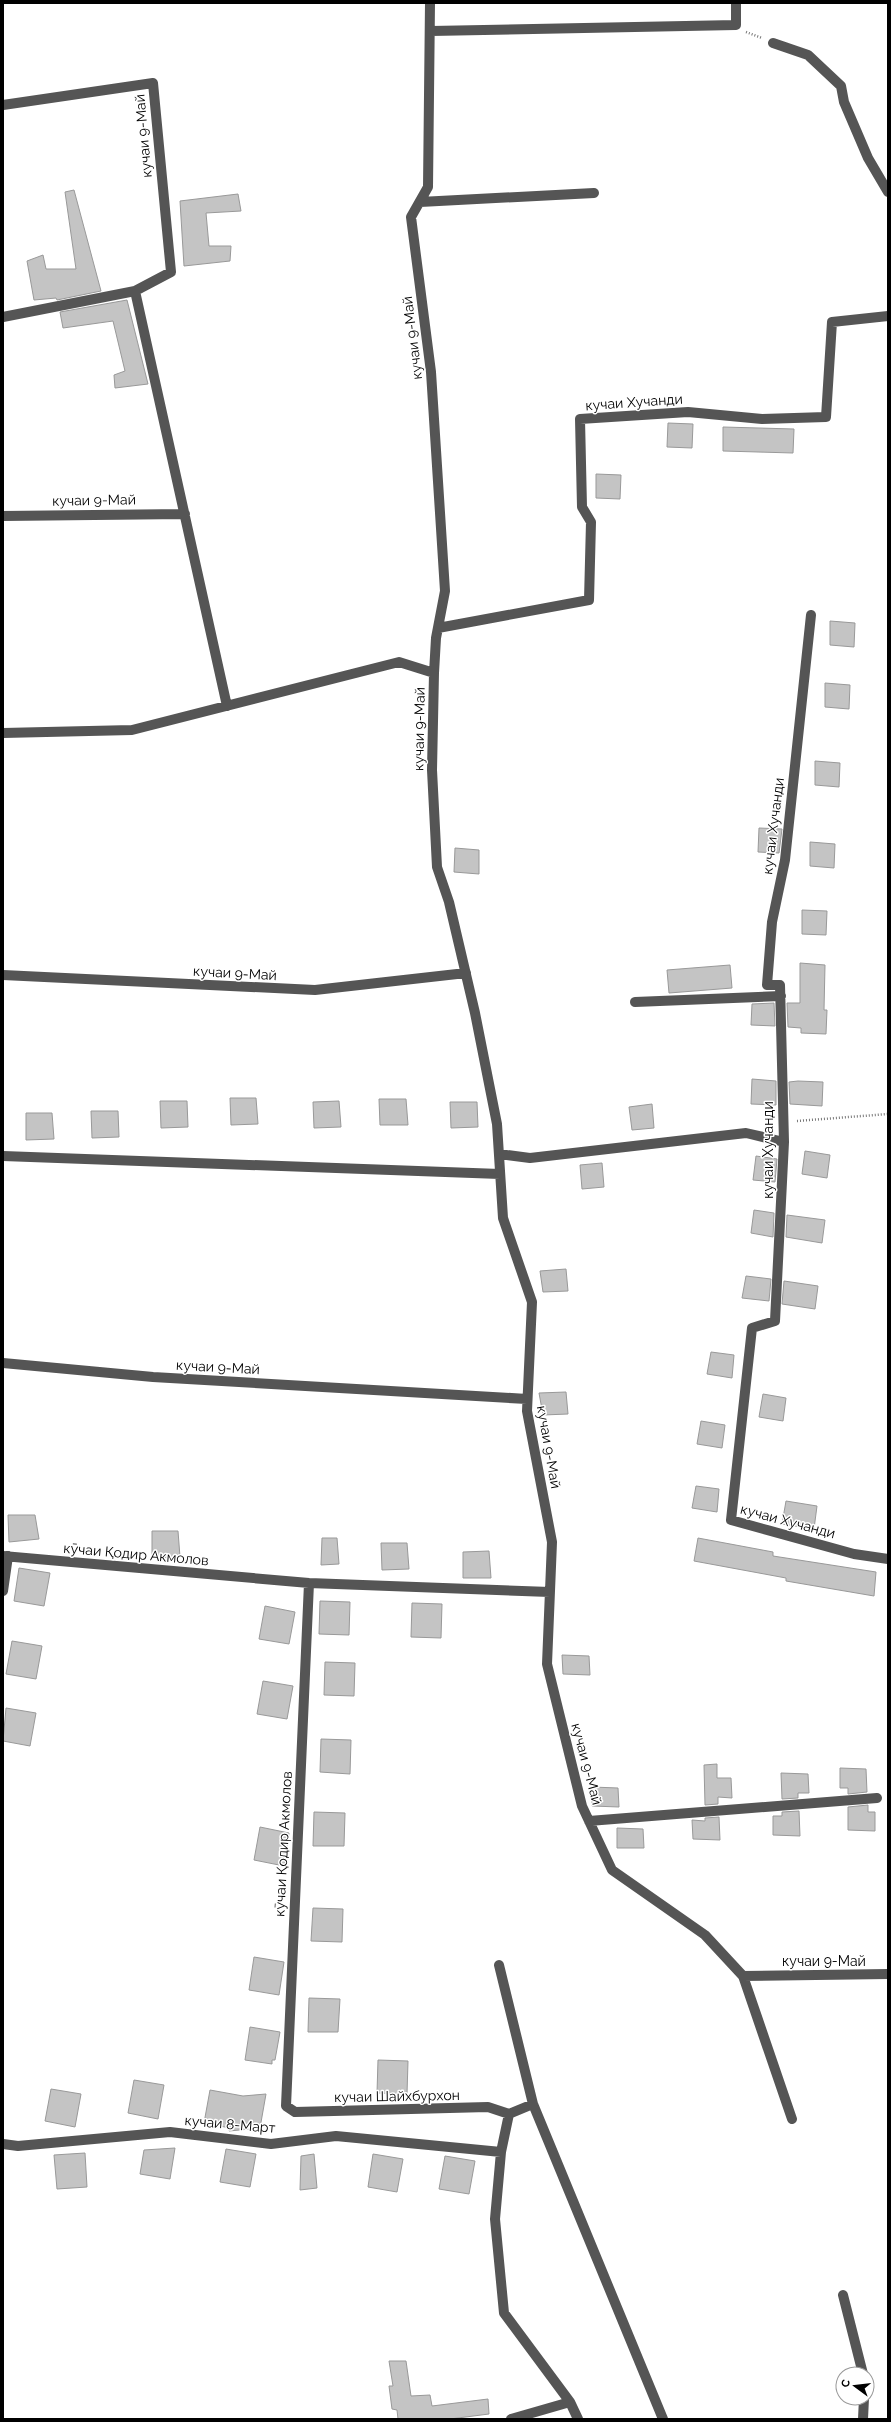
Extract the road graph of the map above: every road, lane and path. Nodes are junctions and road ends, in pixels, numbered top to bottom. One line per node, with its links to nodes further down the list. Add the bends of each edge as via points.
1 (430, 3): 4 (street, кучаи 9-Май)
2 (736, 3): 3 (street)
3 (736, 25): 4 (street); 5 (path)
4 (431, 31): 9 (street, кучаи 9-Май, via 428,188)
5 (773, 43): 7 (street, via 808,55 841,86 844,102 868,158)
6 (3, 104): 10 (street, кучаи 9-Май, via 152,83 170,272)
7 (888, 192)
8 (594, 193): 9 (street)
9 (420, 202): 16 (street, кучаи 9-Май, via 411,217 431,372 445,591)
10 (135, 291): 12 (street, кучаи 9-Май); 13 (street)
11 (888, 316): 16 (street, кучаи Хучанди, via 832,322 826,417 762,419 688,412 580,419 582,507 590,522 589,600)
12 (3, 317)
13 (184, 514): 14 (street, кучаи 9-Май); 18 (street)
14 (3, 516)
15 (811, 615): 22 (street, кучаи Хучанди, via 785,860 772,922 767,985 780,985)
16 (438, 628): 17 (street, кучаи 9-Май)
17 (434, 673): 18 (street, кучаи 9-Май, via 399,662); 20 (street, кучаи 9-Май, via 432,770 437,867 449,902)
18 (228, 706): 19 (street, кучаи 9-Май, via 132,730)
19 (3, 732)
20 (466, 972): 21 (street, кучаи 9-Май, via 315,990); 27 (street, кучаи 9-Май, via 496,1124)
21 (3, 975)
22 (781, 996): 23 (street); 25 (street, кучаи Хучанди)
23 (635, 1002)
24 (888, 1114): 25 (path)
25 (783, 1122): 26 (street, кучаи Хучанди)
26 (784, 1142): 27 (street, via 746,1133 530,1158); 33 (street, кучаи Хучанди, via 775,1321 752,1328 731,1520 854,1554)
27 (498, 1154): 29 (street, кучаи 9-Май)
28 (3, 1156): 29 (street)
29 (500, 1174): 31 (street, кучаи 9-Май, via 503,1218 532,1302)
30 (3, 1363): 31 (street, кучаи 9-Май, via 153,1377)
31 (527, 1399): 36 (street, кучаи 9-Май, via 552,1542)
32 (6, 1556): 34 (street, кӯчаи Қодир Акмолов); 35 (street, кӯчаи Қодир Акмолов)
33 (888, 1559)
34 (309, 1583): 36 (street, кӯчаи Қодир Акмолов); 43 (street, кӯчаи Қодир Акмолов)
35 (3, 1591)
36 (550, 1592): 38 (street, кучаи 9-Май, via 547,1664 582,1806)
37 (878, 1798): 38 (street)
38 (589, 1821): 41 (street, кучаи 9-Май, via 612,1870 705,1935)
39 (499, 1965): 42 (street)
40 (888, 1974): 41 (street, кучаи 9-Май)
41 (743, 1976): 45 (street)
42 (533, 2104): 44 (street); 54 (street)
43 (286, 2106): 44 (street, кучаи Шайхбурхон, via 294,2112 488,2107)
44 (509, 2114): 47 (street)
45 (792, 2119)
46 (3, 2144): 47 (street, кучаи 8-Март, via 18,2146 170,2132 271,2144 336,2136)
47 (502, 2152): 50 (street, via 495,2219 504,2313)
48 (843, 2295): 49 (street)
49 (861, 2366)
50 (570, 2402): 52 (street); 53 (street)
51 (864, 2406): 55 (street)
52 (511, 2419)
53 (578, 2419)
54 (663, 2419)
55 (863, 2419)

